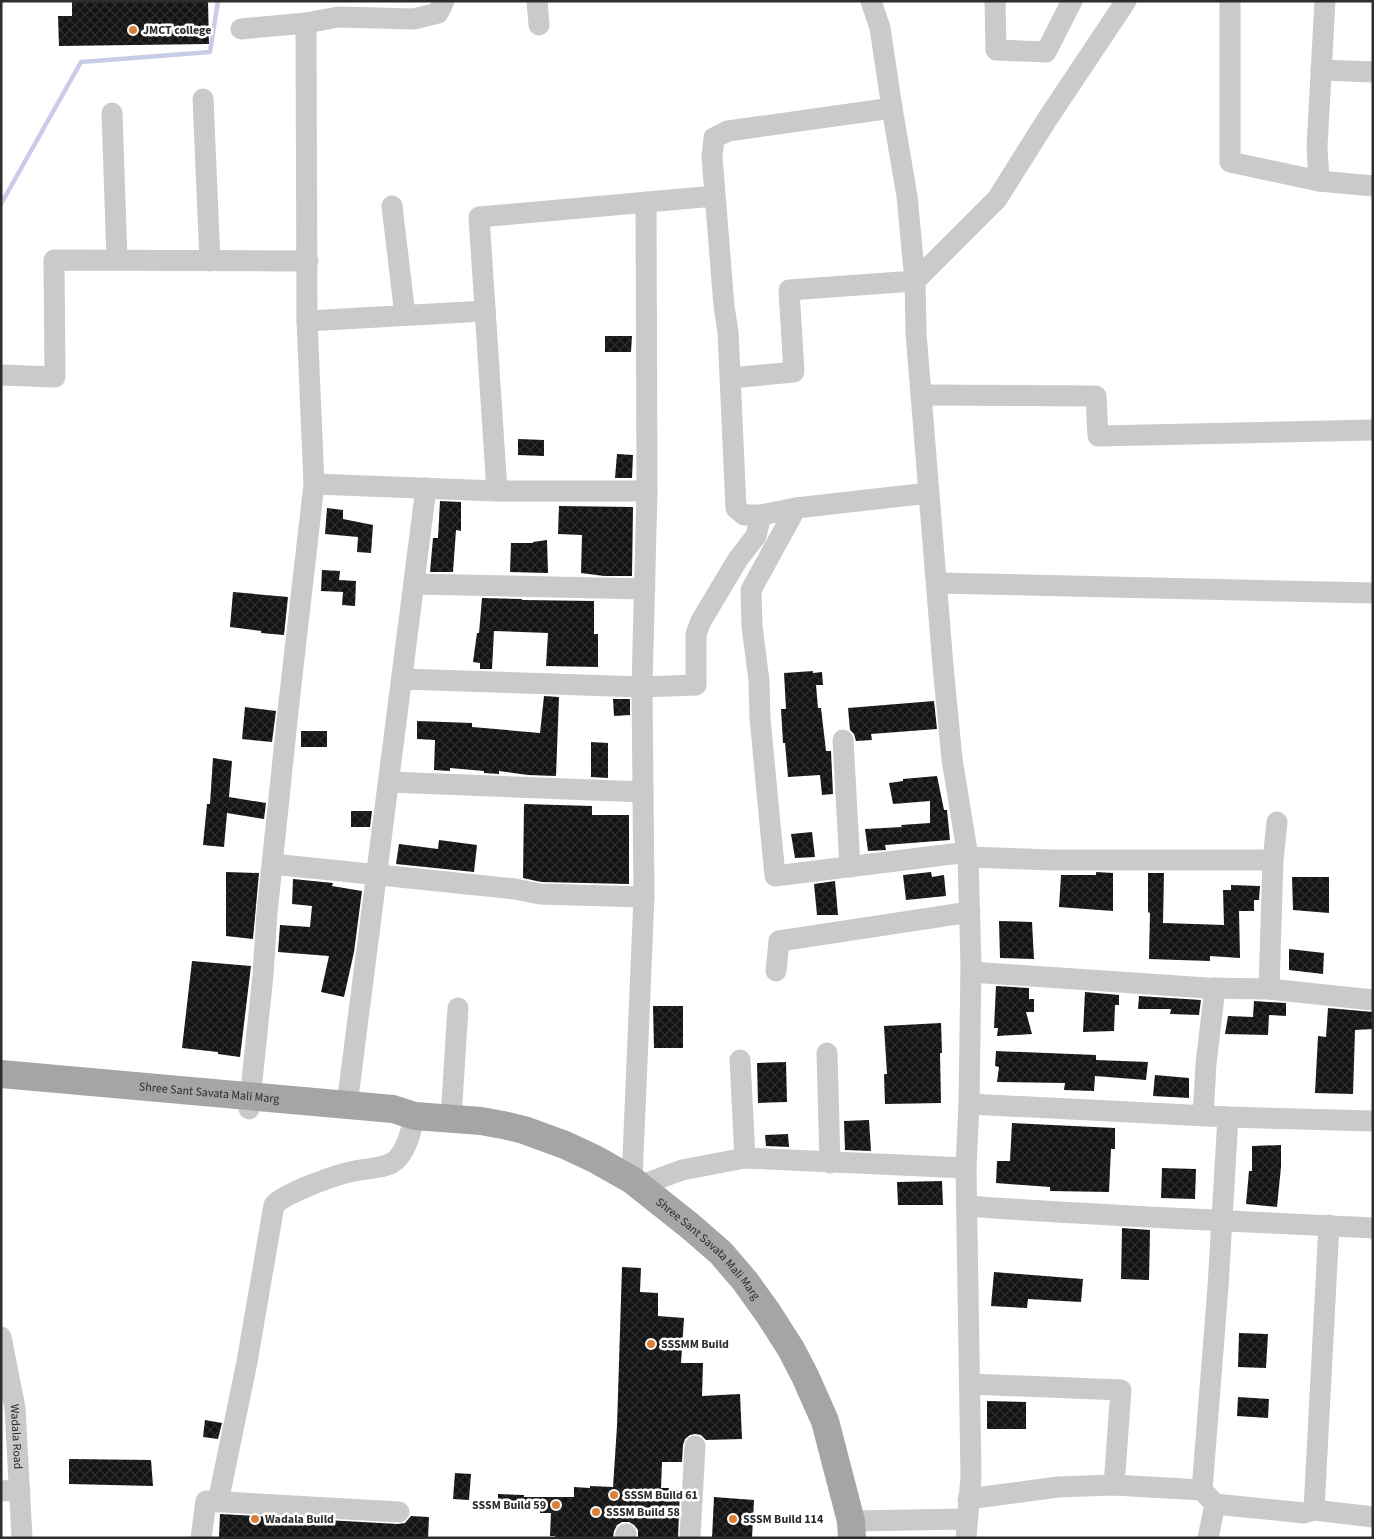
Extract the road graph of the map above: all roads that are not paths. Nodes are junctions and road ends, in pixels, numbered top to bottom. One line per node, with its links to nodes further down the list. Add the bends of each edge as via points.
1 (444, 1): 9 (street, via 438,13 414,19 338,17)
2 (538, 1): 10 (street)
3 (871, 1): 15 (street, via 880,28)
4 (995, 1): 5 (street, via 996,50 1046,52)
5 (1072, 1)
6 (1126, 1): 25 (street, via 997,199)
7 (1230, 1): 17 (street, via 1230,162)
8 (1324, 1): 12 (street)
9 (306, 23): 11 (street); 24 (street)
10 (539, 25)
11 (241, 28)
12 (1322, 70): 13 (street); 17 (street, via 1317,147)
13 (1373, 72)
14 (203, 99): 23 (street)
15 (892, 108): 19 (street, via 721,134 714,138 712,157); 25 (street, via 907,196)
16 (112, 114): 22 (street)
17 (1319, 181): 18 (street)
18 (1373, 186)
19 (715, 196): 20 (street); 30 (street)
20 (646, 202): 26 (street, via 479,217); 36 (street)
21 (392, 206): 27 (street)
22 (117, 260): 23 (street); 29 (street, via 54,260 55,377)
23 (210, 261): 24 (street)
24 (308, 261): 28 (street)
25 (916, 281): 30 (street, via 789,290 794,372); 31 (street)
26 (485, 311): 27 (street); 35 (street)
27 (405, 315): 28 (street)
28 (307, 321): 33 (street)
29 (1, 375)
30 (731, 378): 39 (street, via 736,508 744,515)
31 (921, 395): 32 (street, via 1096,396 1098,436); 37 (street)
32 (1373, 430)
33 (314, 484): 34 (street); 52 (street)
34 (426, 488): 35 (street); 41 (street)
35 (497, 491): 36 (street)
36 (647, 491): 42 (street)
37 (929, 494): 38 (street); 40 (street)
38 (796, 508): 39 (street); 53 (street, via 751,590 775,876)
39 (761, 515): 45 (street, via 756,536 738,559 696,634 696,685)
40 (937, 583): 43 (street); 50 (street, via 952,759)
41 (414, 584): 42 (street); 44 (street)
42 (645, 589): 45 (street)
43 (1373, 593)
44 (402, 679): 45 (street); 47 (street)
45 (642, 687): 48 (street)
46 (842, 740): 53 (street)
47 (389, 782): 48 (street); 54 (street)
48 (644, 792): 55 (street)
49 (1277, 822): 51 (street)
50 (968, 854): 51 (street, via 1053,860); 53 (street); 56 (street)
51 (1273, 860): 60 (street)
52 (273, 864): 54 (street); 67 (street)
53 (850, 867)
54 (378, 875): 55 (street, via 540,894); 69 (street)
55 (644, 897): 78 (street)
56 (970, 912): 57 (street, via 779,941); 58 (street)
57 (776, 971)
58 (971, 972): 59 (street); 68 (street)
59 (1215, 988): 60 (street); 71 (street)
60 (1269, 989): 61 (street)
61 (1373, 1000)
62 (458, 1008): 73 (street)
63 (827, 1053): 76 (street)
64 (740, 1060): 75 (street)
65 (1, 1074): 67 (main road, Shree Sant Savata Mali Marg)
66 (1, 1091): 67 (main road, Shree Sant Savata Mali Marg)
67 (250, 1102): 69 (main road, Shree Sant Savata Mali Marg); 70 (main road, Shree Sant Savata Mali Marg, via 392,1120)
68 (969, 1104): 71 (street); 77 (street)
69 (347, 1105): 70 (main road, Shree Sant Savata Mali Marg, via 393,1109)
70 (415, 1116): 73 (main road, Shree Sant Savata Mali Marg); 89 (street, via 397,1160 325,1180 282,1198 274,1205 247,1362)
71 (1203, 1116): 72 (street)
72 (1228, 1117): 74 (street); 80 (street)
73 (451, 1118): 78 (main road, Shree Sant Savata Mali Marg, via 531,1132 595,1159)
74 (1373, 1121)
75 (745, 1158): 76 (street); 78 (street)
76 (830, 1163): 77 (street)
77 (966, 1168): 79 (street)
78 (635, 1183): 94 (main road, Shree Sant Savata Mali Marg, via 721,1253 745,1281 791,1349 822,1414)
79 (967, 1206): 80 (street); 84 (street)
80 (1222, 1220): 81 (street); 88 (street)
81 (1329, 1225): 82 (street); 90 (street)
82 (1373, 1228)
83 (1, 1337): 87 (street, Wadala Road, via 15,1408)
84 (970, 1384): 86 (street, via 1121,1390); 93 (street, via 971,1476)
85 (695, 1446): 97 (street)
86 (1114, 1485): 88 (street); 93 (street, via 1058,1486)
87 (10, 1490): 95 (street, Wadala Road)
88 (1208, 1497): 90 (street, via 1304,1512); 98 (street)
89 (218, 1502): 91 (street); 96 (street, via 206,1501)
90 (1314, 1510): 92 (street)
91 (399, 1512)
92 (1373, 1517)
93 (967, 1519): 94 (street)
94 (851, 1529)
95 (22, 1538)
96 (201, 1538)
97 (690, 1538)
98 (1208, 1538)

